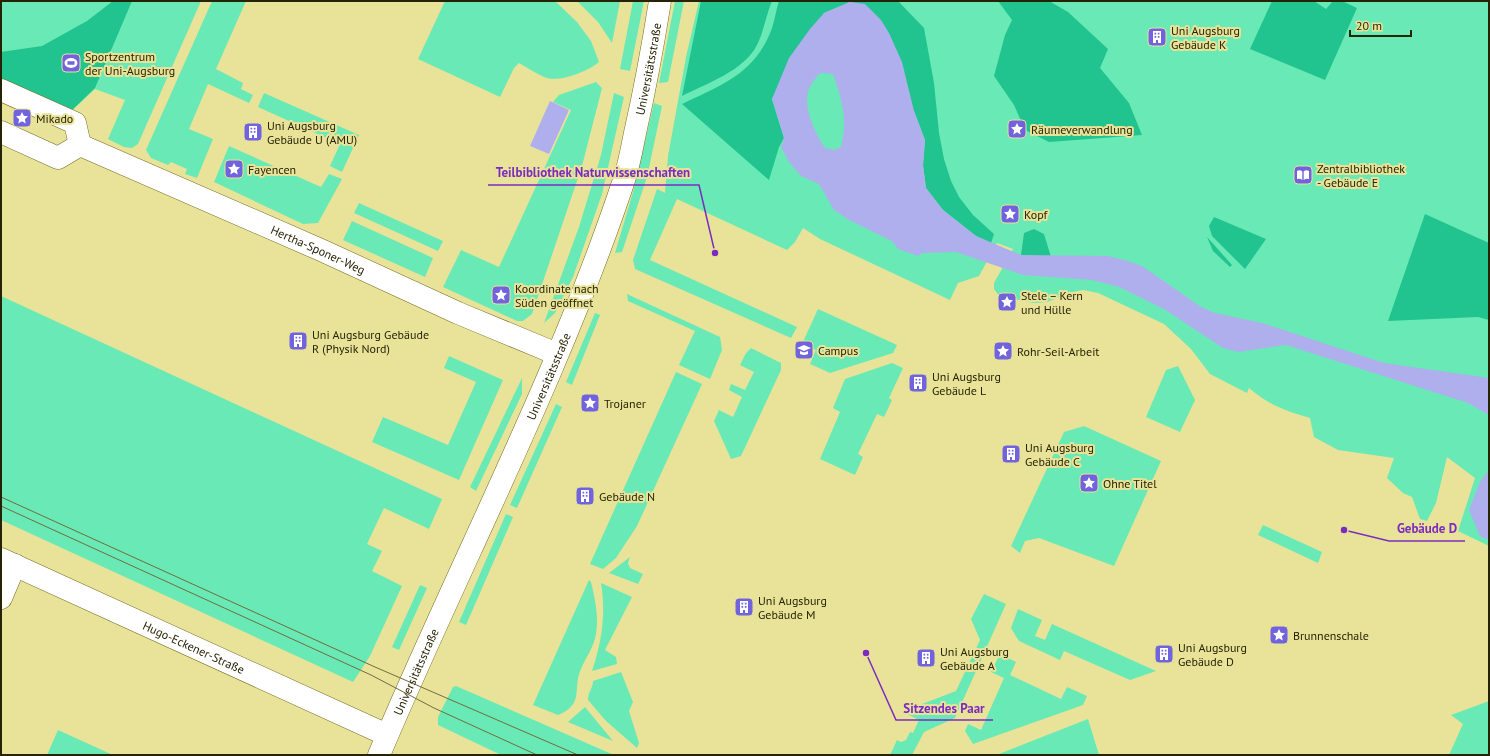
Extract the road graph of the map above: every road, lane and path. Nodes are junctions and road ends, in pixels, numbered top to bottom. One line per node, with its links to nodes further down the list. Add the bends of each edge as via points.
1 (660, 1): 5 (street, Universitätsstraße, via 645,89 625,178)
2 (1, 90): 4 (street, via 75,123)
3 (1, 132): 4 (street, via 58,158)
4 (80, 145): 5 (street, Hertha-Sponer-Weg, via 458,313)
5 (557, 354): 8 (street, Universitätsstraße, via 493,502 415,668)
6 (8, 562): 7 (street); 8 (street, Hugo-Eckener-Straße)
7 (1, 598)
8 (388, 735): 9 (street, Universitätsstraße)
9 (379, 755)

